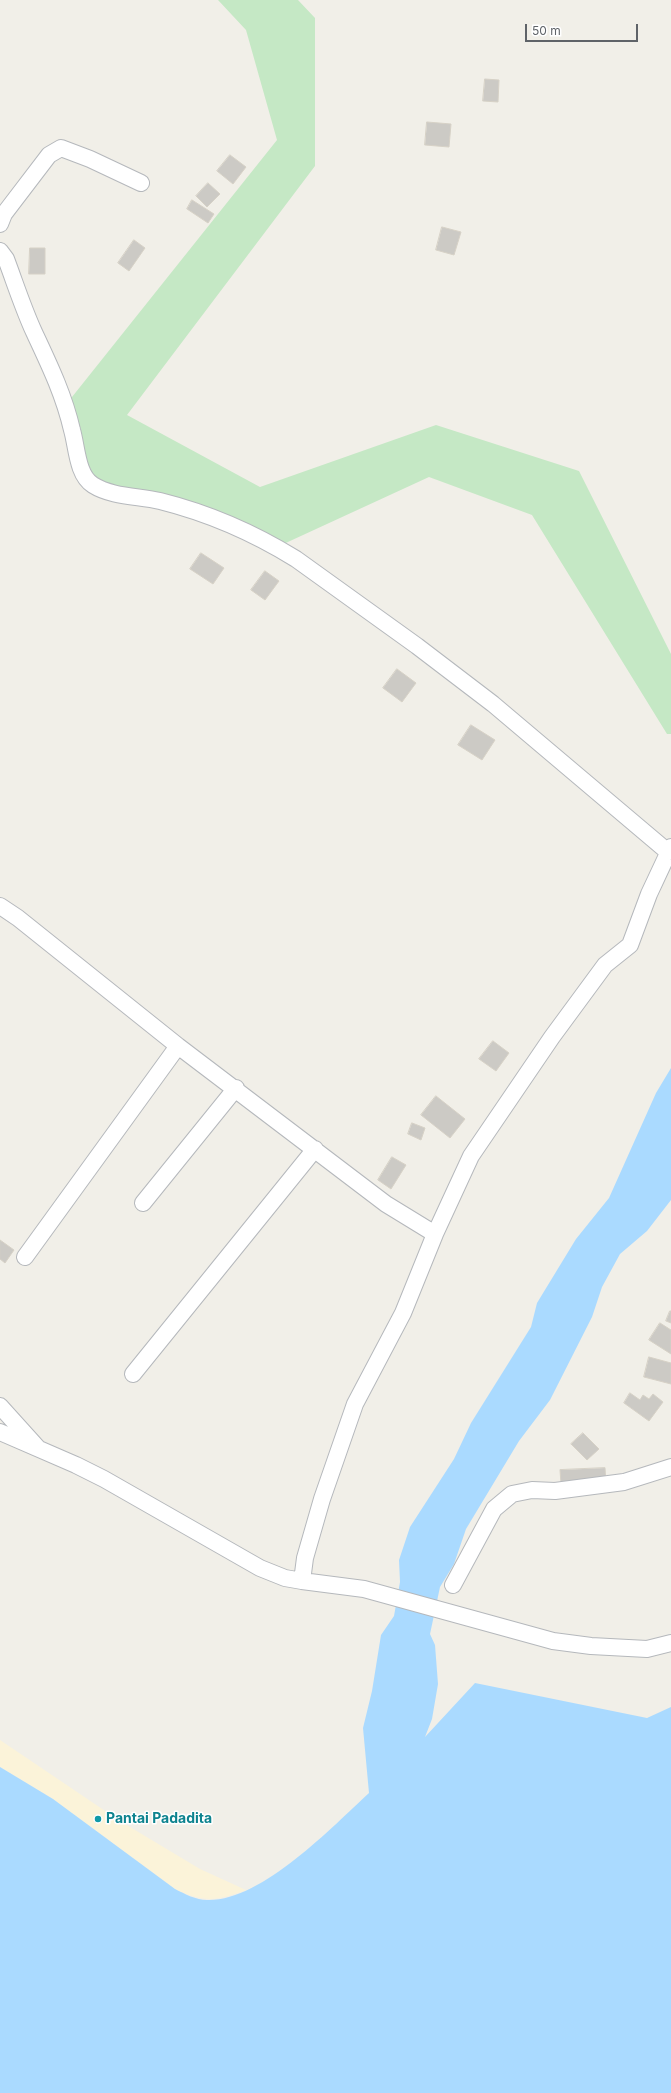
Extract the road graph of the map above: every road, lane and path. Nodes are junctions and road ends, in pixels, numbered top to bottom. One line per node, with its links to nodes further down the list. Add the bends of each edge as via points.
1 (140, 183): 2 (street, via 61,148 49,155 4,214)
2 (0, 224)
3 (0, 251): 4 (street, via 6,259 54,373 67,409 84,476 92,484 104,490 204,513 296,559 494,704)
4 (669, 850): 10 (street, via 630,945 606,965 561,1024 471,1156)
5 (0, 906): 6 (street)
6 (178, 1046): 7 (street); 11 (street)
7 (236, 1088): 8 (street); 9 (street)
8 (315, 1149): 10 (street, via 386,1204); 12 (street)
9 (143, 1203)
10 (435, 1234): 17 (street, via 403,1313 355,1404 322,1499 305,1558)
11 (25, 1257)
12 (133, 1374)
13 (0, 1406): 15 (street)
14 (0, 1432): 15 (street)
15 (38, 1448): 17 (street, via 104,1479 260,1568 285,1578)
16 (671, 1467): 18 (street, via 624,1482 512,1494 494,1509)
17 (302, 1581): 19 (street, via 364,1589 553,1640 591,1646 647,1648)
18 (453, 1585)
19 (671, 1643)

